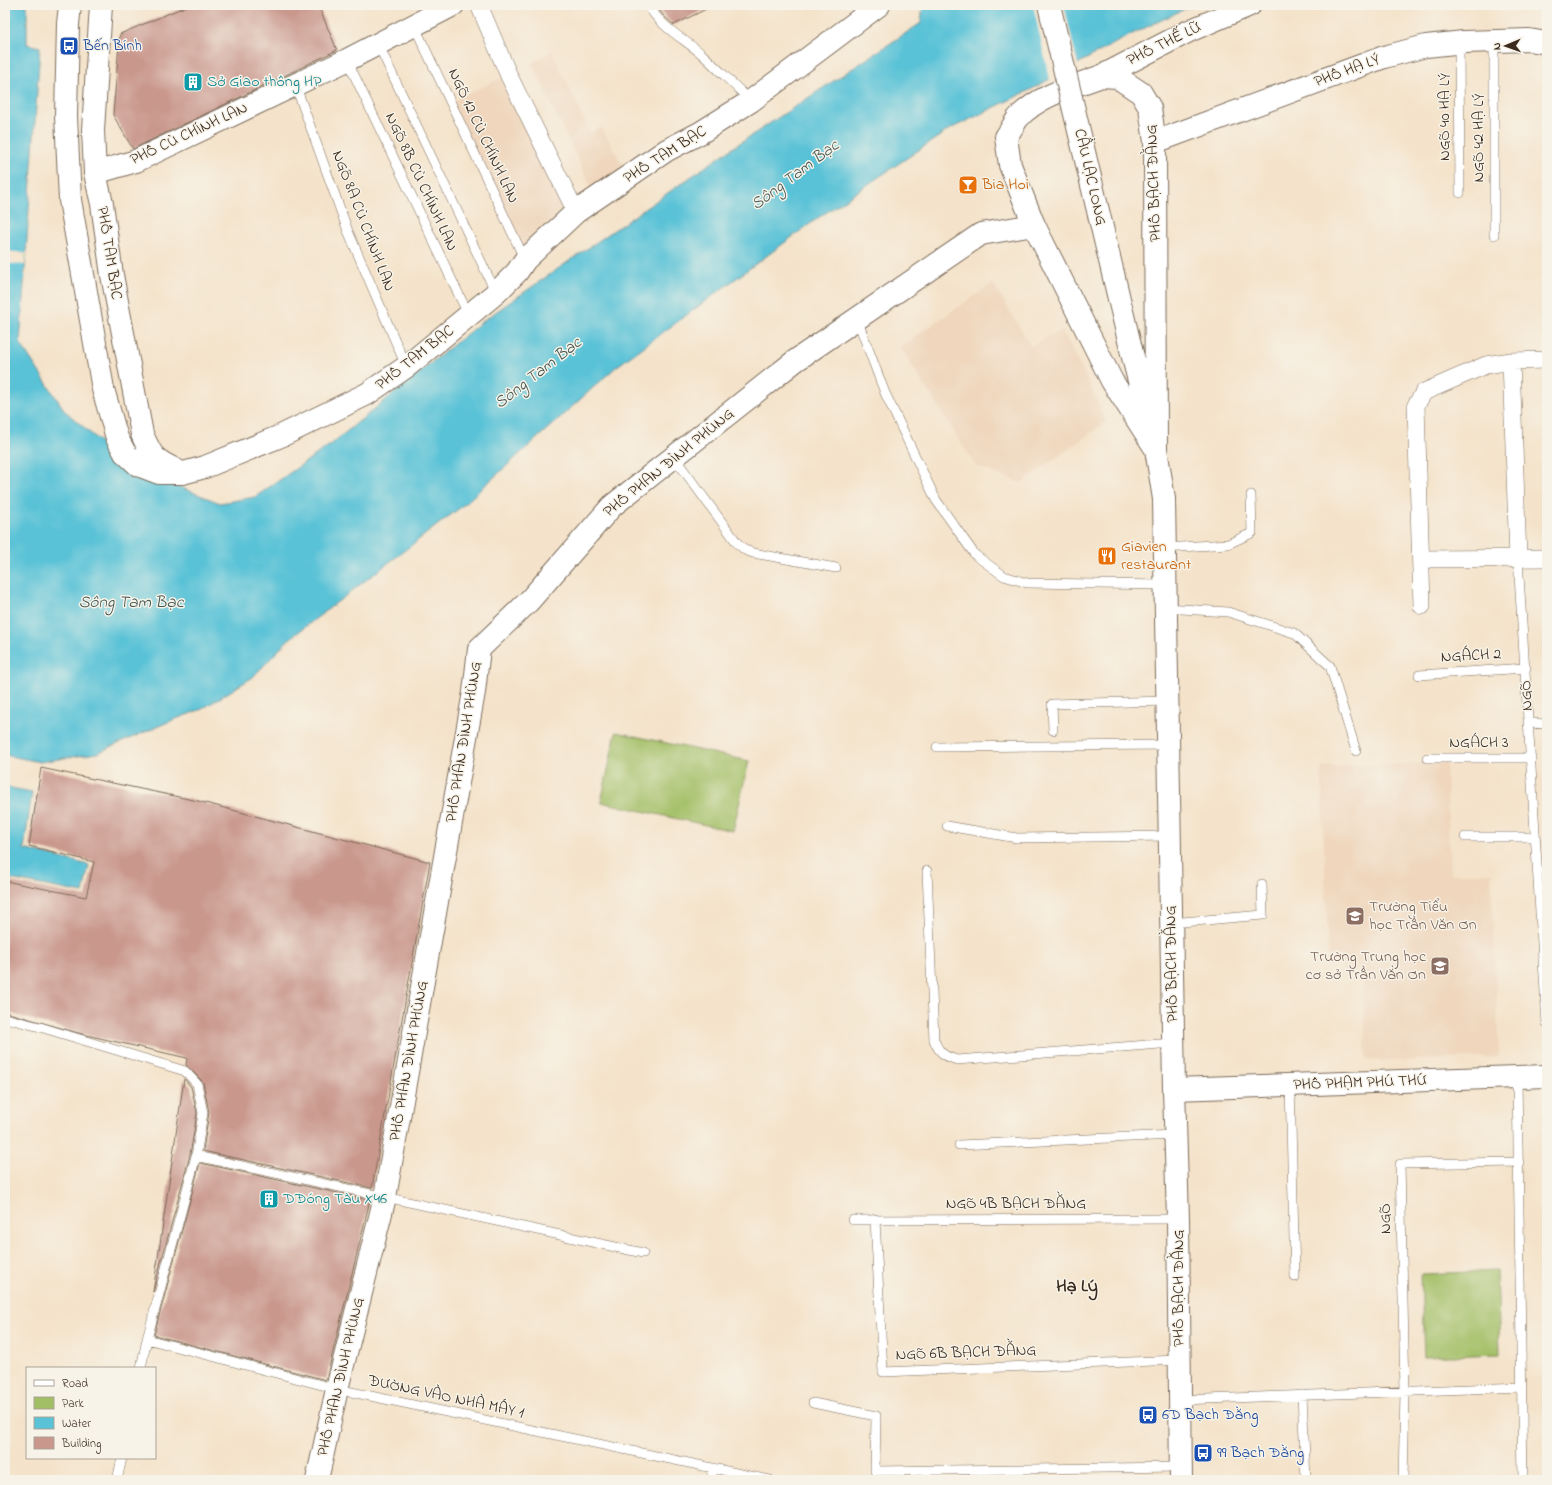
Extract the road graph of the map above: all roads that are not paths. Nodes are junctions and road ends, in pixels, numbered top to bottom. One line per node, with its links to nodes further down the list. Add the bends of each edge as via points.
1 (70, 5): 34 (main road, via 66,116 70,200 103,389 117,438 125,453 138,465 159,473)
2 (101, 5): 19 (main road, PHỐ TAM BẠC, via 93,130)
3 (453, 5): 9 (main road, PHỐ CÙ CHÍNH LAN)
4 (479, 5): 21 (street, via 508,76)
5 (648, 5): 17 (lane, via 654,15 678,38 703,55)
6 (878, 5): 17 (main road, PHỐ TAM BẠC)
7 (1049, 5): 28 (main road, CẦU LẠC LONG, bridge)
8 (1250, 5): 15 (main road, PHỐ THẾ LỮ, via 1189,31)
9 (414, 25): 13 (main road, PHỐ CÙ CHÍNH LAN); 24 (lane, NGÕ 12 CÙ CHÍNH LAN)
10 (1494, 40): 11 (main road, PHỐ HẠ LÝ); 12 (main road, PHỐ HẠ LÝ); 23 (lane, NGÕ 42 HẠ LÝ)
11 (1459, 42): 18 (main road, PHỐ HẠ LÝ, via 1426,46 1384,57); 20 (lane, NGÕ 40 HẠ LÝ)
12 (1547, 43)
13 (378, 44): 14 (main road, PHỐ CÙ CHÍNH LAN); 25 (lane)
14 (347, 60): 16 (main road, PHỐ CÙ CHÍNH LAN); 26 (lane, NGÕ 8B CÙ CHÍNH LAN)
15 (1102, 76): 18 (main road, PHỐ BẠCH ĐẰNG, via 1117,77 1141,93 1150,108); 22 (main road, PHỐ BẠCH ĐẰNG, via 1037,102 1019,118 1006,136 1010,165)
16 (295, 84): 19 (main road, PHỐ CÙ CHÍNH LAN, via 136,161); 31 (lane, NGÕ 8A CÙ CHÍNH LAN, via 348,231)
17 (751, 101): 21 (main road, PHỐ TAM BẠC, via 700,134 667,150)
18 (1156, 142): 32 (main road, PHỐ BẠCH ĐẰNG)
19 (95, 173): 34 (main road, PHỐ TAM BẠC, via 142,434 150,452 159,462)
20 (1460, 193)
21 (576, 212): 24 (main road, PHỐ TAM BẠC)
22 (1034, 225): 27 (main road, PHỐ PHAN ĐÌNH PHÙNG, via 981,234); 32 (main road, PHỐ BẠCH ĐẰNG, via 1112,381)
23 (1494, 235)
24 (525, 260): 25 (main road, PHỐ TAM BẠC)
25 (496, 293): 26 (main road, PHỐ TAM BẠC)
26 (469, 316): 31 (main road, PHỐ TAM BẠC)
27 (857, 319): 33 (main road, PHỐ PHAN ĐÌNH PHÙNG, via 795,361); 41 (lane, via 888,400 936,500 975,555 1004,576 1027,583)
28 (1131, 349): 32 (main road, PHỐ BẠCH ĐẰNG)
29 (1547, 360): 30 (street)
30 (1511, 361): 38 (street); 39 (street, via 1486,365 1424,392 1416,405)
31 (406, 366): 34 (main road, PHỐ TAM BẠC, via 367,394 283,435 205,467)
32 (1156, 449): 36 (main road, PHỐ BẠCH ĐẰNG, via 1164,498)
33 (674, 457): 40 (lane, via 745,550); 73 (main road, PHỐ PHAN ĐÌNH PHÙNG, via 612,506 529,601 479,648 473,700)
34 (183, 473)
35 (1251, 495): 36 (lane, via 1252,533 1228,544)
36 (1165, 548): 41 (main road, PHỐ BẠCH ĐẰNG)
37 (1547, 558): 38 (street)
38 (1518, 559): 39 (street); 44 (lane, NGÕ)
39 (1422, 560): 42 (street)
40 (836, 568)
41 (1166, 585): 43 (main road, PHỐ BẠCH ĐẰNG)
42 (1422, 606)
43 (1166, 608): 46 (main road, PHỐ BẠCH ĐẰNG); 52 (lane, via 1228,612 1294,633 1330,666)
44 (1526, 668): 45 (lane, NGÁCH 2); 47 (lane, NGÕ)
45 (1419, 675)
46 (1168, 701): 49 (lane, via 1052,704); 50 (main road, PHỐ BẠCH ĐẰNG)
47 (1529, 723): 48 (lane); 54 (lane, NGÕ)
48 (1547, 724)
49 (1052, 730)
50 (1168, 745): 51 (lane); 56 (main road, PHỐ BẠCH ĐẰNG)
51 (937, 747)
52 (1356, 751)
53 (1427, 758): 54 (lane, NGÁCH 3)
54 (1531, 758): 58 (lane, NGÕ)
55 (947, 826): 56 (lane, via 1017,838)
56 (1170, 836): 61 (main road, PHỐ BẠCH ĐẰNG)
57 (1465, 837): 58 (lane)
58 (1536, 837): 63 (lane, NGÕ)
59 (927, 871): 64 (lane, via 934,1040 938,1050 947,1057 958,1060)
60 (1262, 884): 61 (lane, via 1263,915)
61 (1171, 923): 64 (main road, PHỐ BẠCH ĐẰNG)
62 (5, 1018): 71 (lane, via 185,1071 197,1084 203,1113)
63 (1547, 1024)
64 (1173, 1043): 68 (main road, PHỐ BẠCH ĐẰNG)
65 (1547, 1076): 66 (main road, PHỐ PHẠM PHÚ THỨ)
66 (1517, 1077): 67 (main road, PHỐ PHẠM PHÚ THỨ); 72 (lane)
67 (1290, 1085): 68 (main road, PHỐ PHẠM PHÚ THỨ); 78 (lane)
68 (1174, 1089): 69 (main road, PHỐ BẠCH ĐẰNG)
69 (1175, 1135): 70 (lane); 75 (main road, PHỐ BẠCH ĐẰNG)
70 (959, 1145)
71 (196, 1156): 73 (lane); 79 (lane)
72 (1519, 1162): 82 (lane); 84 (lane, NGÕ, via 1400,1164)
73 (385, 1197): 77 (lane); 83 (main road, PHỐ PHAN ĐÌNH PHÙNG)
74 (875, 1219): 75 (lane, NGÕ 4B BẠCH ĐẰNG); 76 (lane, NGÕ 4B BẠCH ĐẰNG); 80 (lane, NGÕ 6B BẠCH ĐẰNG, via 883,1372)
75 (1178, 1219): 80 (main road, PHỐ BẠCH ĐẰNG)
76 (853, 1220)
77 (643, 1253)
78 (1295, 1277)
79 (146, 1340): 81 (lane); 83 (lane, ĐƯỜNG VÀO NHÀ MÁY 1)
80 (1179, 1360): 86 (main road, PHỐ BẠCH ĐẰNG)
81 (140, 1367)
82 (1522, 1388): 84 (lane); 97 (lane)
83 (337, 1389): 89 (lane, ĐƯỜNG VÀO NHÀ MÁY 1); 92 (main road, PHỐ PHAN ĐÌNH PHÙNG)
84 (1405, 1392): 85 (lane); 96 (lane, NGÕ)
85 (1302, 1395): 86 (lane); 95 (lane)
86 (1181, 1400): 90 (main road, PHỐ BẠCH ĐẰNG)
87 (813, 1403): 90 (lane, via 876,1416 875,1471)
88 (122, 1459): 91 (lane)
89 (713, 1468): 93 (lane); 94 (lane, ĐƯỜNG VÀO NHÀ MÁY 1)
90 (1181, 1474)
91 (117, 1480)
92 (317, 1480)
93 (711, 1480)
94 (770, 1480)
95 (1306, 1480)
96 (1403, 1480)
97 (1523, 1480)

